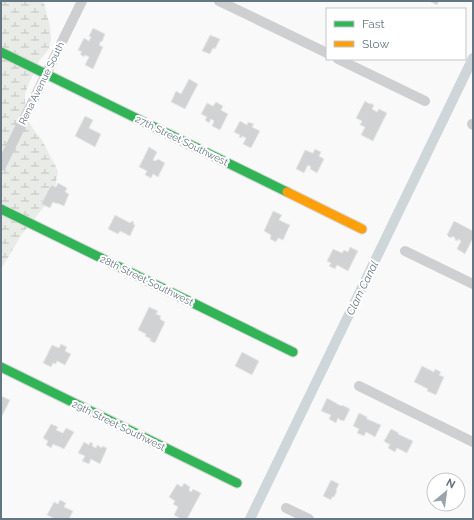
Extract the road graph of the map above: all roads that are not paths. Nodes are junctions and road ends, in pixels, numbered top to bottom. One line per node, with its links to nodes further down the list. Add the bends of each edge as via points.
1 (82, 1): 6 (street, Rena Avenue South)
2 (220, 1): 4 (street)
3 (1, 52): 6 (street, 27th Street Southwest)
4 (326, 54)
5 (340, 60): 7 (street)
6 (46, 74): 8 (street, Rena Avenue South); 10 (street, 27th Street Southwest)
7 (425, 101)
8 (1, 166)
9 (1, 209): 13 (street, 28th Street Southwest)
10 (362, 229)
11 (405, 251): 12 (street)
12 (473, 284)
13 (293, 352)
14 (1, 367): 17 (street, 29th Street Southwest)
15 (359, 386): 16 (street)
16 (473, 442)
17 (237, 483)
18 (286, 508): 19 (street)
19 (309, 519)

